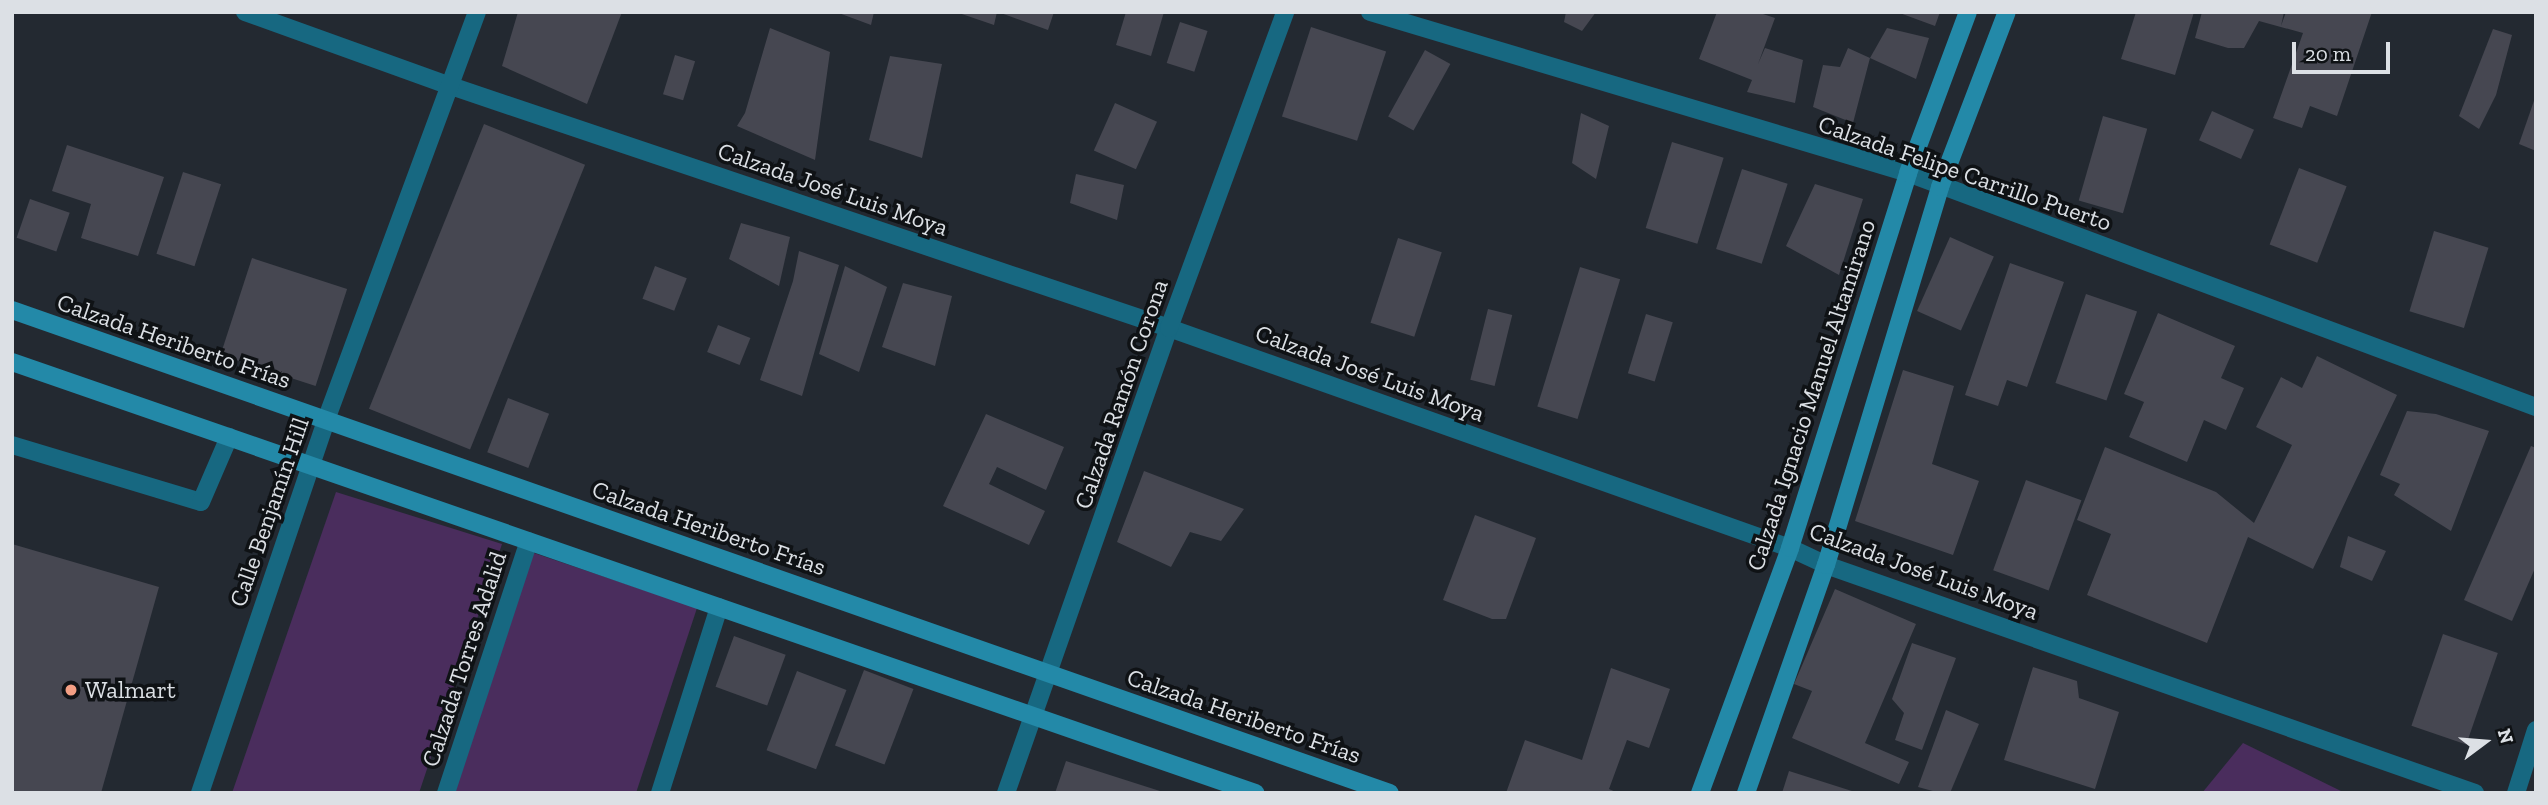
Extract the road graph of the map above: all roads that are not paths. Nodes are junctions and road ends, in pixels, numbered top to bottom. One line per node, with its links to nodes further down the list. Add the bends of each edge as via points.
1 (244, 12): 7 (street, Calzada José Luis Moya)
2 (477, 12): 7 (street, Calle Benjamín Hill)
3 (1285, 12): 11 (street, Calzada Ramón Corona)
4 (1370, 12): 8 (street, Calzada Felipe Carrillo Puerto)
5 (1968, 12): 8 (street, Calzada Ignacio Manuel Altamirano)
6 (2007, 12): 9 (street)
7 (451, 86): 11 (street, Calzada José Luis Moya); 14 (street, Calle Benjamín Hill)
8 (1908, 173): 9 (street, Calzada Felipe Carrillo Puerto); 19 (street, Calzada Ignacio Manuel Altamirano)
9 (1940, 187): 13 (street, Calzada Felipe Carrillo Puerto); 20 (street)
10 (12, 310): 14 (street, Calzada Heriberto Frías)
11 (1169, 328): 19 (street, Calzada José Luis Moya); 22 (street, Calzada Ramón Corona)
12 (12, 362): 15 (street)
13 (2536, 407)
14 (326, 420): 17 (street, Calle Benjamín Hill); 22 (street, Calzada Heriberto Frías)
15 (229, 437): 16 (street, via 201,502); 17 (street)
16 (12, 445)
17 (311, 465): 18 (street); 25 (street, Calle Benjamín Hill)
18 (529, 541): 21 (street); 26 (street, Calzada Torres Adalid)
19 (1790, 548): 20 (street, Calzada José Luis Moya); 31 (street, Calzada Ignacio Manuel Altamirano)
20 (1825, 565): 32 (street); 33 (street, Calzada José Luis Moya)
21 (719, 607): 23 (street); 27 (street)
22 (1049, 673): 23 (street, Calzada Ramón Corona); 30 (street, Calzada Heriberto Frías)
23 (1033, 716): 28 (street, Calzada Ramón Corona); 29 (street)
24 (2536, 730): 34 (street)
25 (200, 793)
26 (446, 793)
27 (660, 793)
28 (1006, 793)
29 (1255, 793)
30 (1390, 793)
31 (1700, 793)
32 (1746, 793)
33 (2475, 793)
34 (2516, 793)

